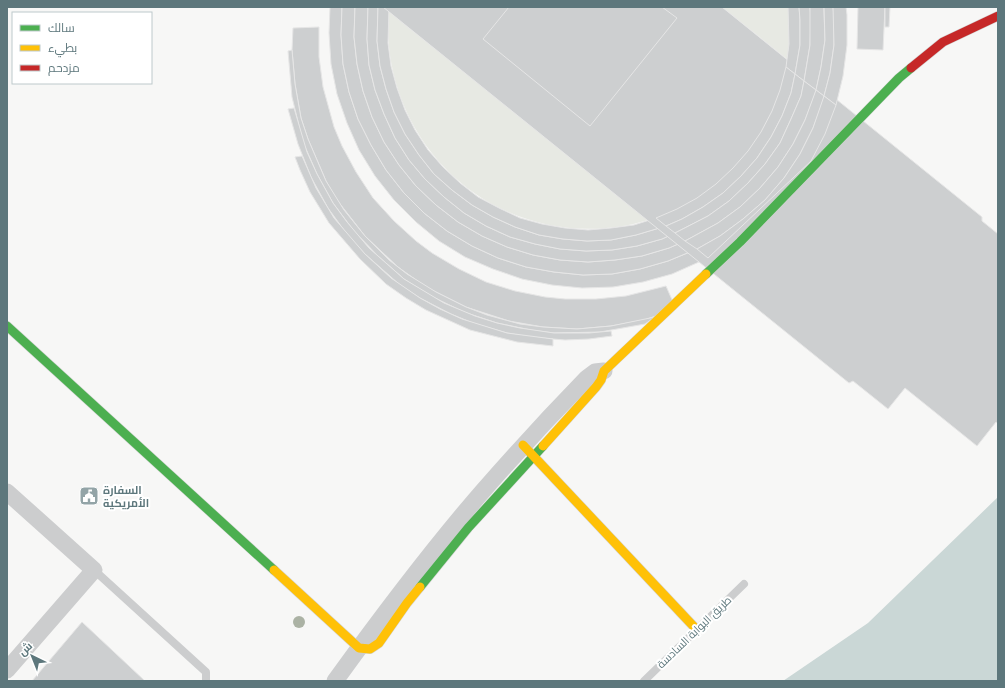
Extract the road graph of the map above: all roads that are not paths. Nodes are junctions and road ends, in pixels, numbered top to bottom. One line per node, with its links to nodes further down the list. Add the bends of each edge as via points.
1 (998, 16): 3 (street, via 943,42 899,78 740,242)
2 (7, 326): 9 (street)
3 (604, 371): 4 (street, via 590,375)
4 (528, 451): 8 (street); 9 (street, via 482,491)
5 (7, 492): 6 (street)
6 (94, 570): 10 (street); 11 (lane, via 206,672)
7 (744, 584): 8 (lane, طريق البوابة السادسة)
8 (697, 630): 13 (lane, طريق البوابة السادسة)
9 (359, 648): 12 (street)
10 (7, 670)
11 (206, 681)
12 (335, 681)
13 (644, 681)

